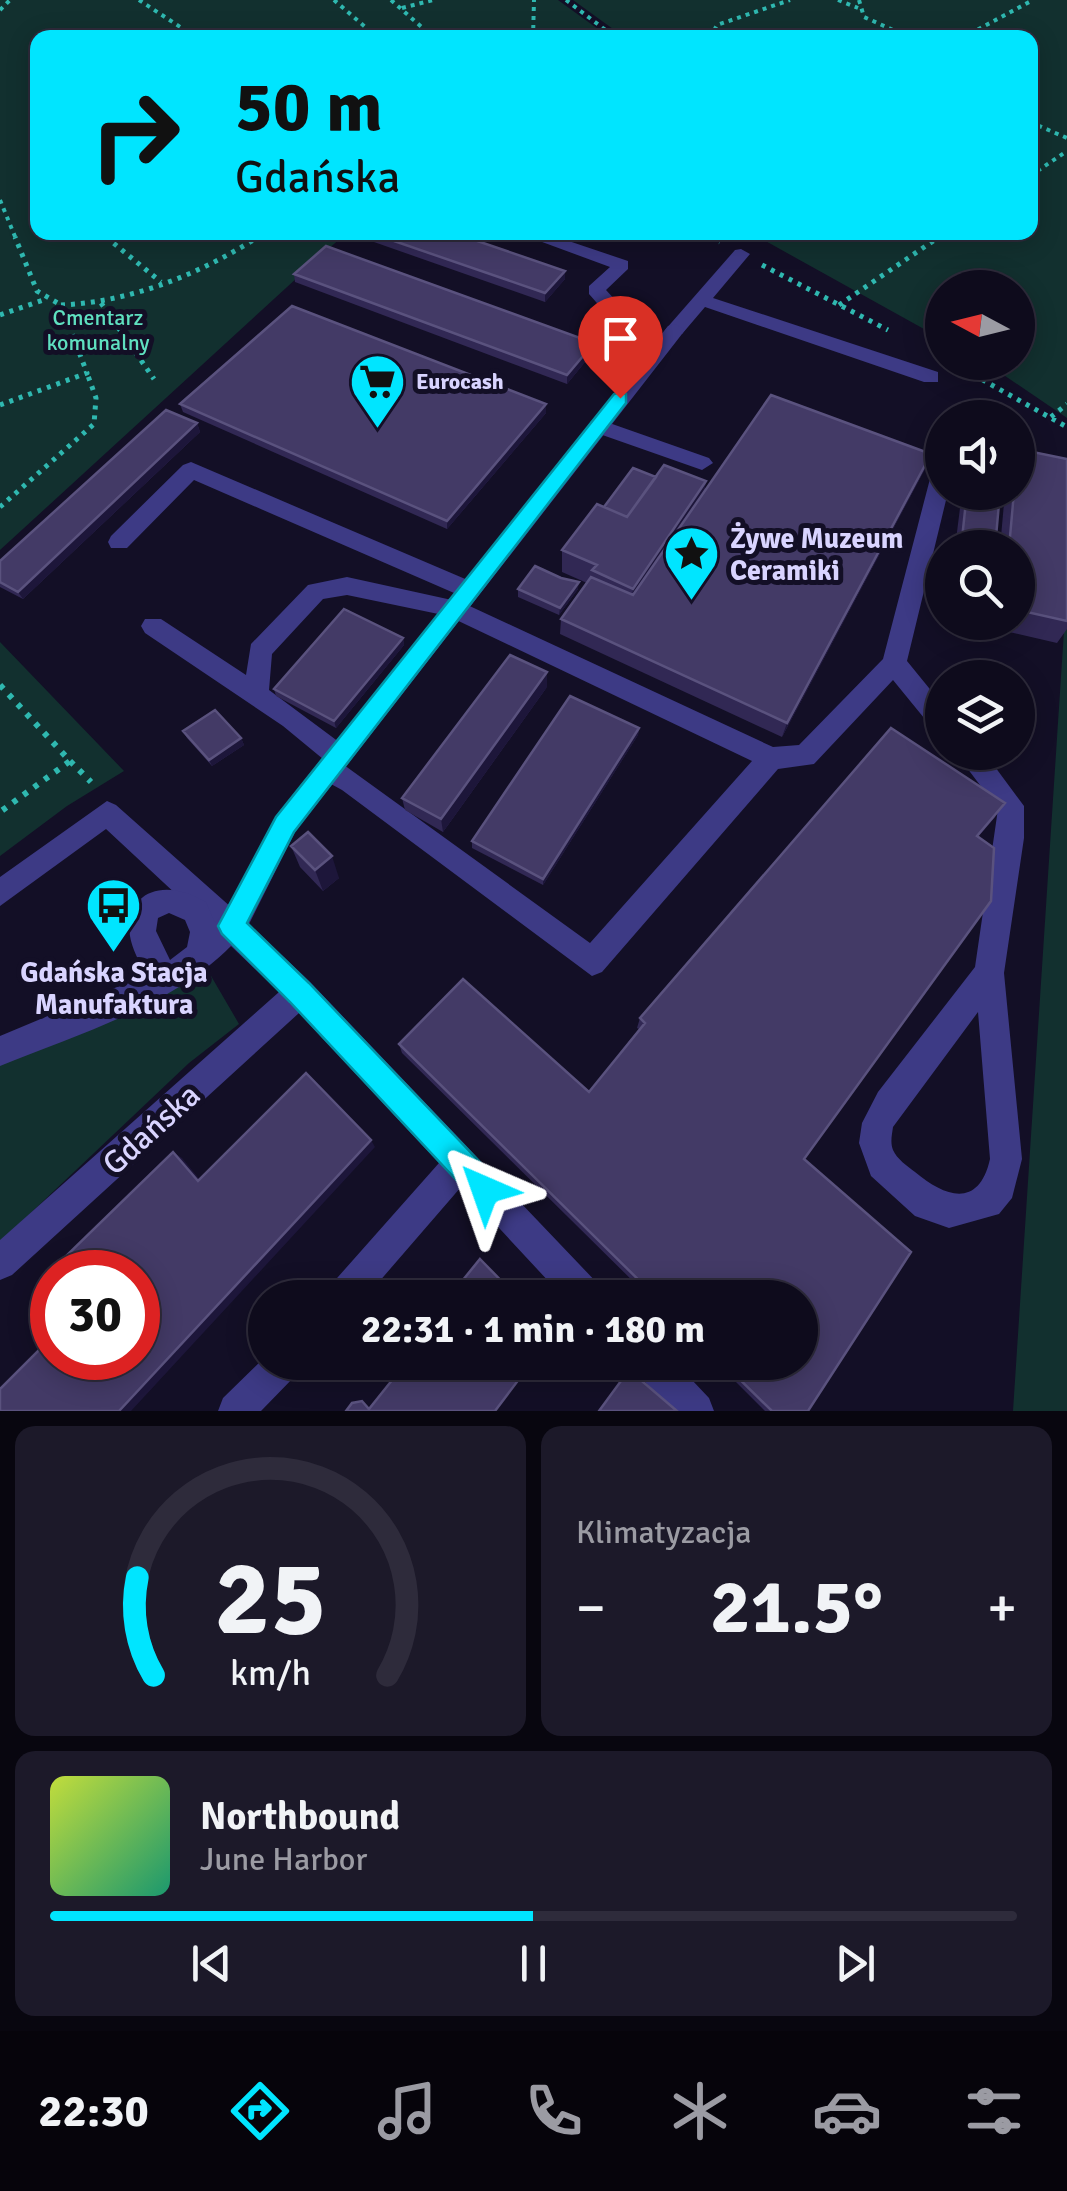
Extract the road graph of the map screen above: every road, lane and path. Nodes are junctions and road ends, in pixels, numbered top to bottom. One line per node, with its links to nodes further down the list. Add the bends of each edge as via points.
1 (10, 0): 14 (path)
2 (139, 0): 15 (path)
3 (334, 0): 16 (path)
4 (391, 0): 12 (path)
5 (433, 0): 12 (path)
6 (534, 0): 18 (path)
7 (566, 0): 19 (path)
8 (790, 0): 20 (path)
9 (838, 0): 13 (path)
10 (858, 0): 13 (path)
11 (1032, 0): 22 (path)
12 (401, 8): 17 (path)
13 (858, 8): 21 (path, via 864,18)
14 (0, 10)
15 (185, 30)
16 (369, 30)
17 (425, 30)
18 (533, 30)
19 (605, 30)
20 (715, 30)
21 (893, 30)
22 (977, 30)
23 (1038, 125): 24 (path)
24 (1067, 138)
25 (1067, 151): 26 (path)
26 (1038, 171)
27 (0, 200): 35 (path)
28 (110, 240): 33 (path)
29 (254, 240): 33 (path)
30 (548, 240): 41 (street, via 622,264 596,290 631,329)
31 (934, 240): 38 (path)
32 (741, 254): 34 (street); 38 (path)
33 (161, 282): 36 (path)
34 (700, 298): 41 (street); 43 (street)
35 (46, 299): 37 (path); 39 (path)
36 (101, 304): 37 (path); 44 (path)
37 (61, 305): 42 (path)
38 (840, 305): 40 (path)
39 (0, 315)
40 (891, 332)
41 (669, 337): 49 (street)
42 (87, 373): 47 (path); 52 (path, via 97,391 94,424)
43 (925, 375)
44 (154, 379)
45 (983, 380): 48 (path)
46 (1067, 404): 48 (path)
47 (0, 405)
48 (1051, 417): 50 (path)
49 (598, 426): 51 (street); 55 (street)
50 (1067, 427)
51 (702, 463)
52 (0, 507)
53 (933, 510): 57 (street)
54 (119, 542): 55 (street, via 191,470)
55 (462, 599): 59 (street, via 347,586 316,591 260,650); 61 (street); 63 (street)
56 (153, 626): 59 (street)
57 (894, 663): 60 (street); 61 (street, via 805,756)
58 (0, 685): 62 (path)
59 (256, 694): 63 (street)
60 (925, 701)
61 (771, 758): 63 (street, via 592,962)
62 (70, 762): 65 (path); 66 (path)
63 (333, 763): 68 (street, via 285,824)
64 (982, 770): 70 (street, via 1011,806)
65 (91, 782)
66 (0, 812)
67 (0, 892): 68 (street, via 107,813)
68 (231, 926): 69 (street); 71 (street)
69 (200, 956): 72 (street); 72 (street, via 204,932 196,911 177,901 156,904 139,929 157,964)
70 (989, 973): 70 (street, via 878,1123 882,1164 927,1204 949,1212 987,1202 1000,1186 1006,1159)
71 (300, 992): 74 (street); 75 (street, Gdańska)
72 (133, 995): 73 (street)
73 (0, 1051)
74 (460, 1162): 76 (street); 77 (street)
75 (0, 1263)
76 (358, 1280)
77 (571, 1280)
78 (267, 1380): 80 (street)
79 (667, 1380): 81 (street)
80 (236, 1411)
81 (696, 1411)

